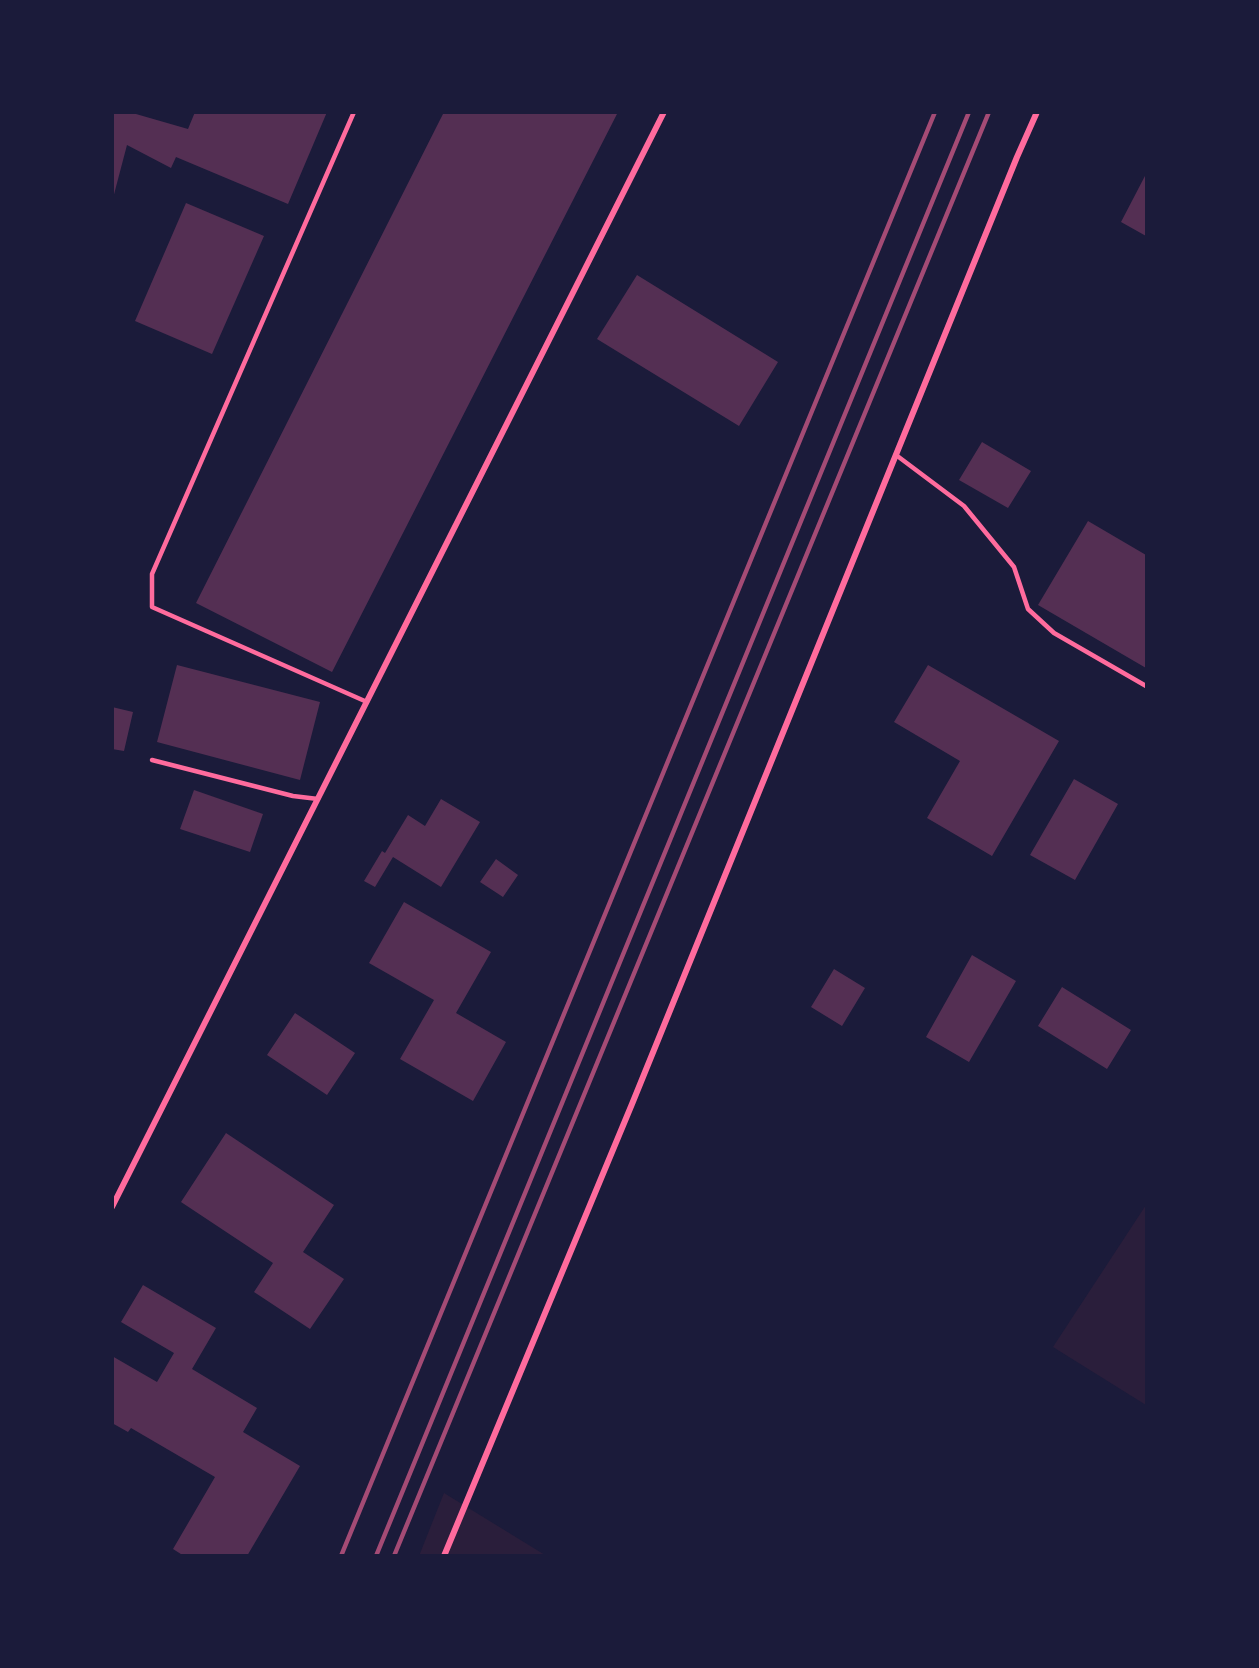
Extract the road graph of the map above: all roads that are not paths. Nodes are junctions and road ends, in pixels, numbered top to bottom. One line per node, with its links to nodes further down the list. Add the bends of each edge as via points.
1 (354, 112): 6 (lane, via 152,574 152,607)
2 (664, 112): 6 (street)
3 (1037, 112): 4 (street)
4 (896, 455): 5 (lane, via 964,506 1014,567 1028,609 1054,633); 10 (street)
5 (1146, 686)
6 (367, 702): 8 (street)
7 (152, 760): 8 (lane)
8 (318, 799): 9 (street)
9 (112, 1207)
10 (444, 1556)

